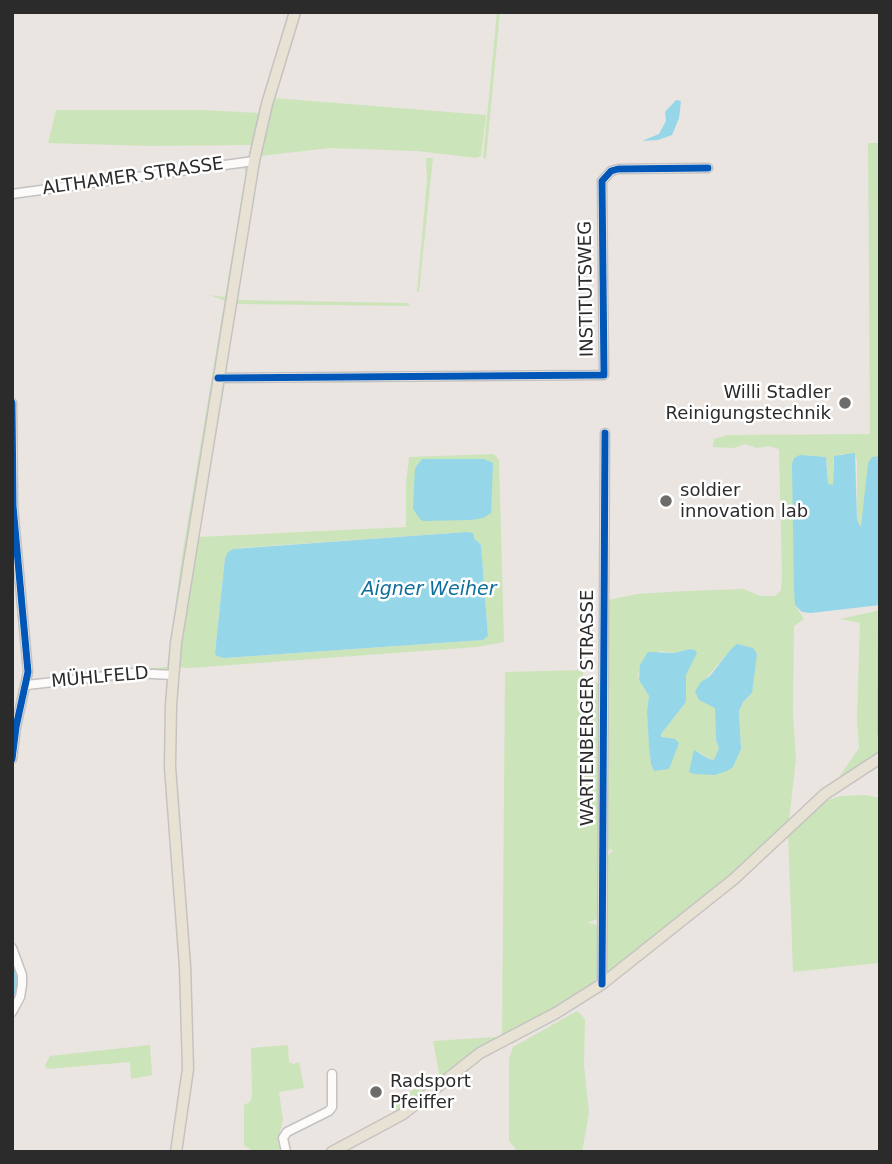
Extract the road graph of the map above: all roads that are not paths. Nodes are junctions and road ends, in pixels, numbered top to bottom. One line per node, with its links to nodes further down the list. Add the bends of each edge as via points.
1 (295, 12): 2 (main road)
2 (254, 160): 4 (street, ALTHAMER STRASSE); 5 (main road)
3 (708, 168): 5 (street, INSTITUTSWEG, via 618,169 602,181 604,375)
4 (12, 194)
5 (218, 378): 8 (main road)
6 (12, 403): 9 (street, via 13,506)
7 (605, 433): 13 (street, WARTENBERGER STRASSE)
8 (173, 676): 9 (street, MÜHLFELD, via 134,673); 16 (main road, via 171,778 188,1069)
9 (27, 685): 11 (street)
10 (880, 758): 13 (main road, via 831,789 734,879)
11 (12, 759)
12 (12, 948): 14 (street, via 22,985)
13 (602, 984): 18 (main road, via 480,1053 403,1114)
14 (12, 1012)
15 (332, 1074): 17 (street, via 332,1107 287,1132 283,1138)
16 (176, 1152)
17 (286, 1152)
18 (332, 1152)

